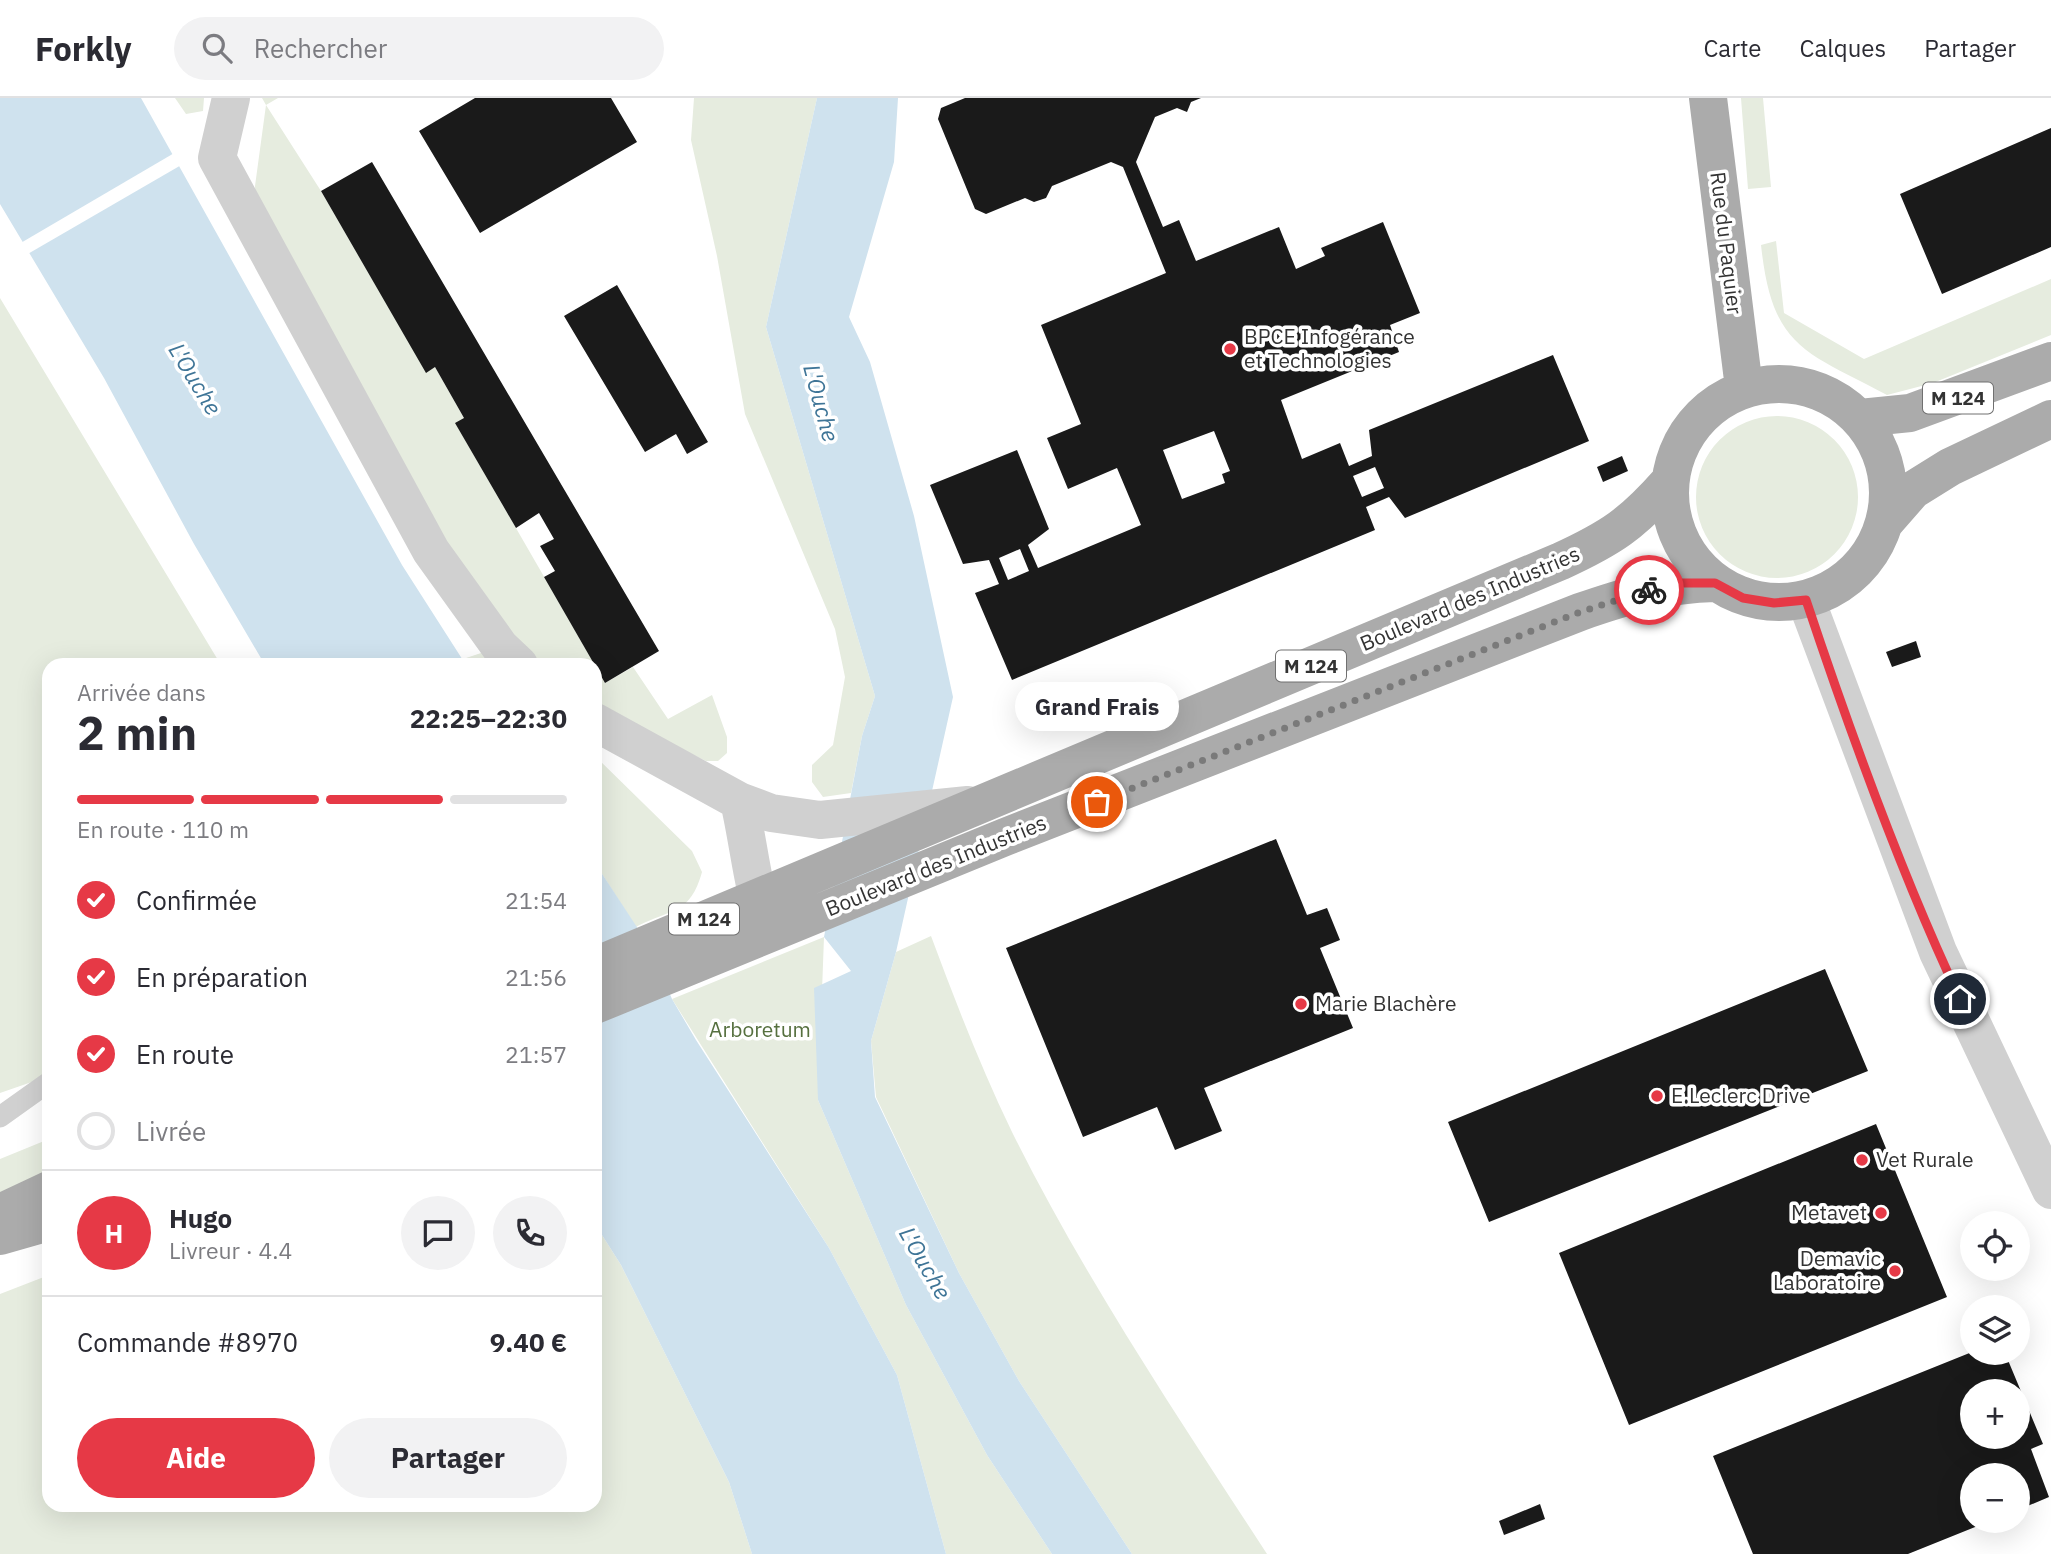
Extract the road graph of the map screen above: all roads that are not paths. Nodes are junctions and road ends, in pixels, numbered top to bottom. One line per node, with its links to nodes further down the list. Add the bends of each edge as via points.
1 (231, 98): 11 (street, via 217,158 431,551)
2 (1708, 98): 4 (main road, Rue du Paquier)
3 (2051, 361): 5 (main road, M 124, via 1910,413)
4 (1744, 388): 5 (main road, via 1775,383 1807,387 1835,399); 7 (main road, via 1716,402 1692,424 1677,452)
5 (1860, 418): 8 (main road, via 1886,467 1889,495)
6 (2051, 419): 8 (main road, M 124, via 1950,467 1913,490)
7 (1669, 482): 9 (main road, via 1671,516 1683,548); 14 (main road, Boulevard des Industries / M 124, via 1639,517 1609,538 1561,561)
8 (1885, 522): 10 (main road, via 1875,547 1846,581)
9 (1715, 583): 10 (main road, via 1743,598); 16 (main road, Boulevard des Industries / M 124, via 1678,583 1591,608)
10 (1806, 600): 22 (street, via 1938,952)
11 (512, 658)
12 (602, 726): 13 (street)
13 (739, 801): 14 (street, via 771,813 820,820); 15 (street)
14 (979, 804): 15 (main road, Boulevard des Industries / M 124)
15 (755, 896): 16 (street); 17 (main road, Boulevard des Industries / M 124)
16 (769, 934): 17 (main road, Boulevard des Industries / M 124)
17 (662, 958): 18 (main road, Boulevard des Industries / M 124); 19 (main road, Boulevard des Industries / M 124)
18 (602, 964)
19 (602, 1000)
20 (42, 1087): 21 (lane)
21 (0, 1116)
22 (2051, 1190)
23 (42, 1193): 24 (main road)
24 (0, 1213)
25 (42, 1224): 26 (main road)
26 (0, 1237)

